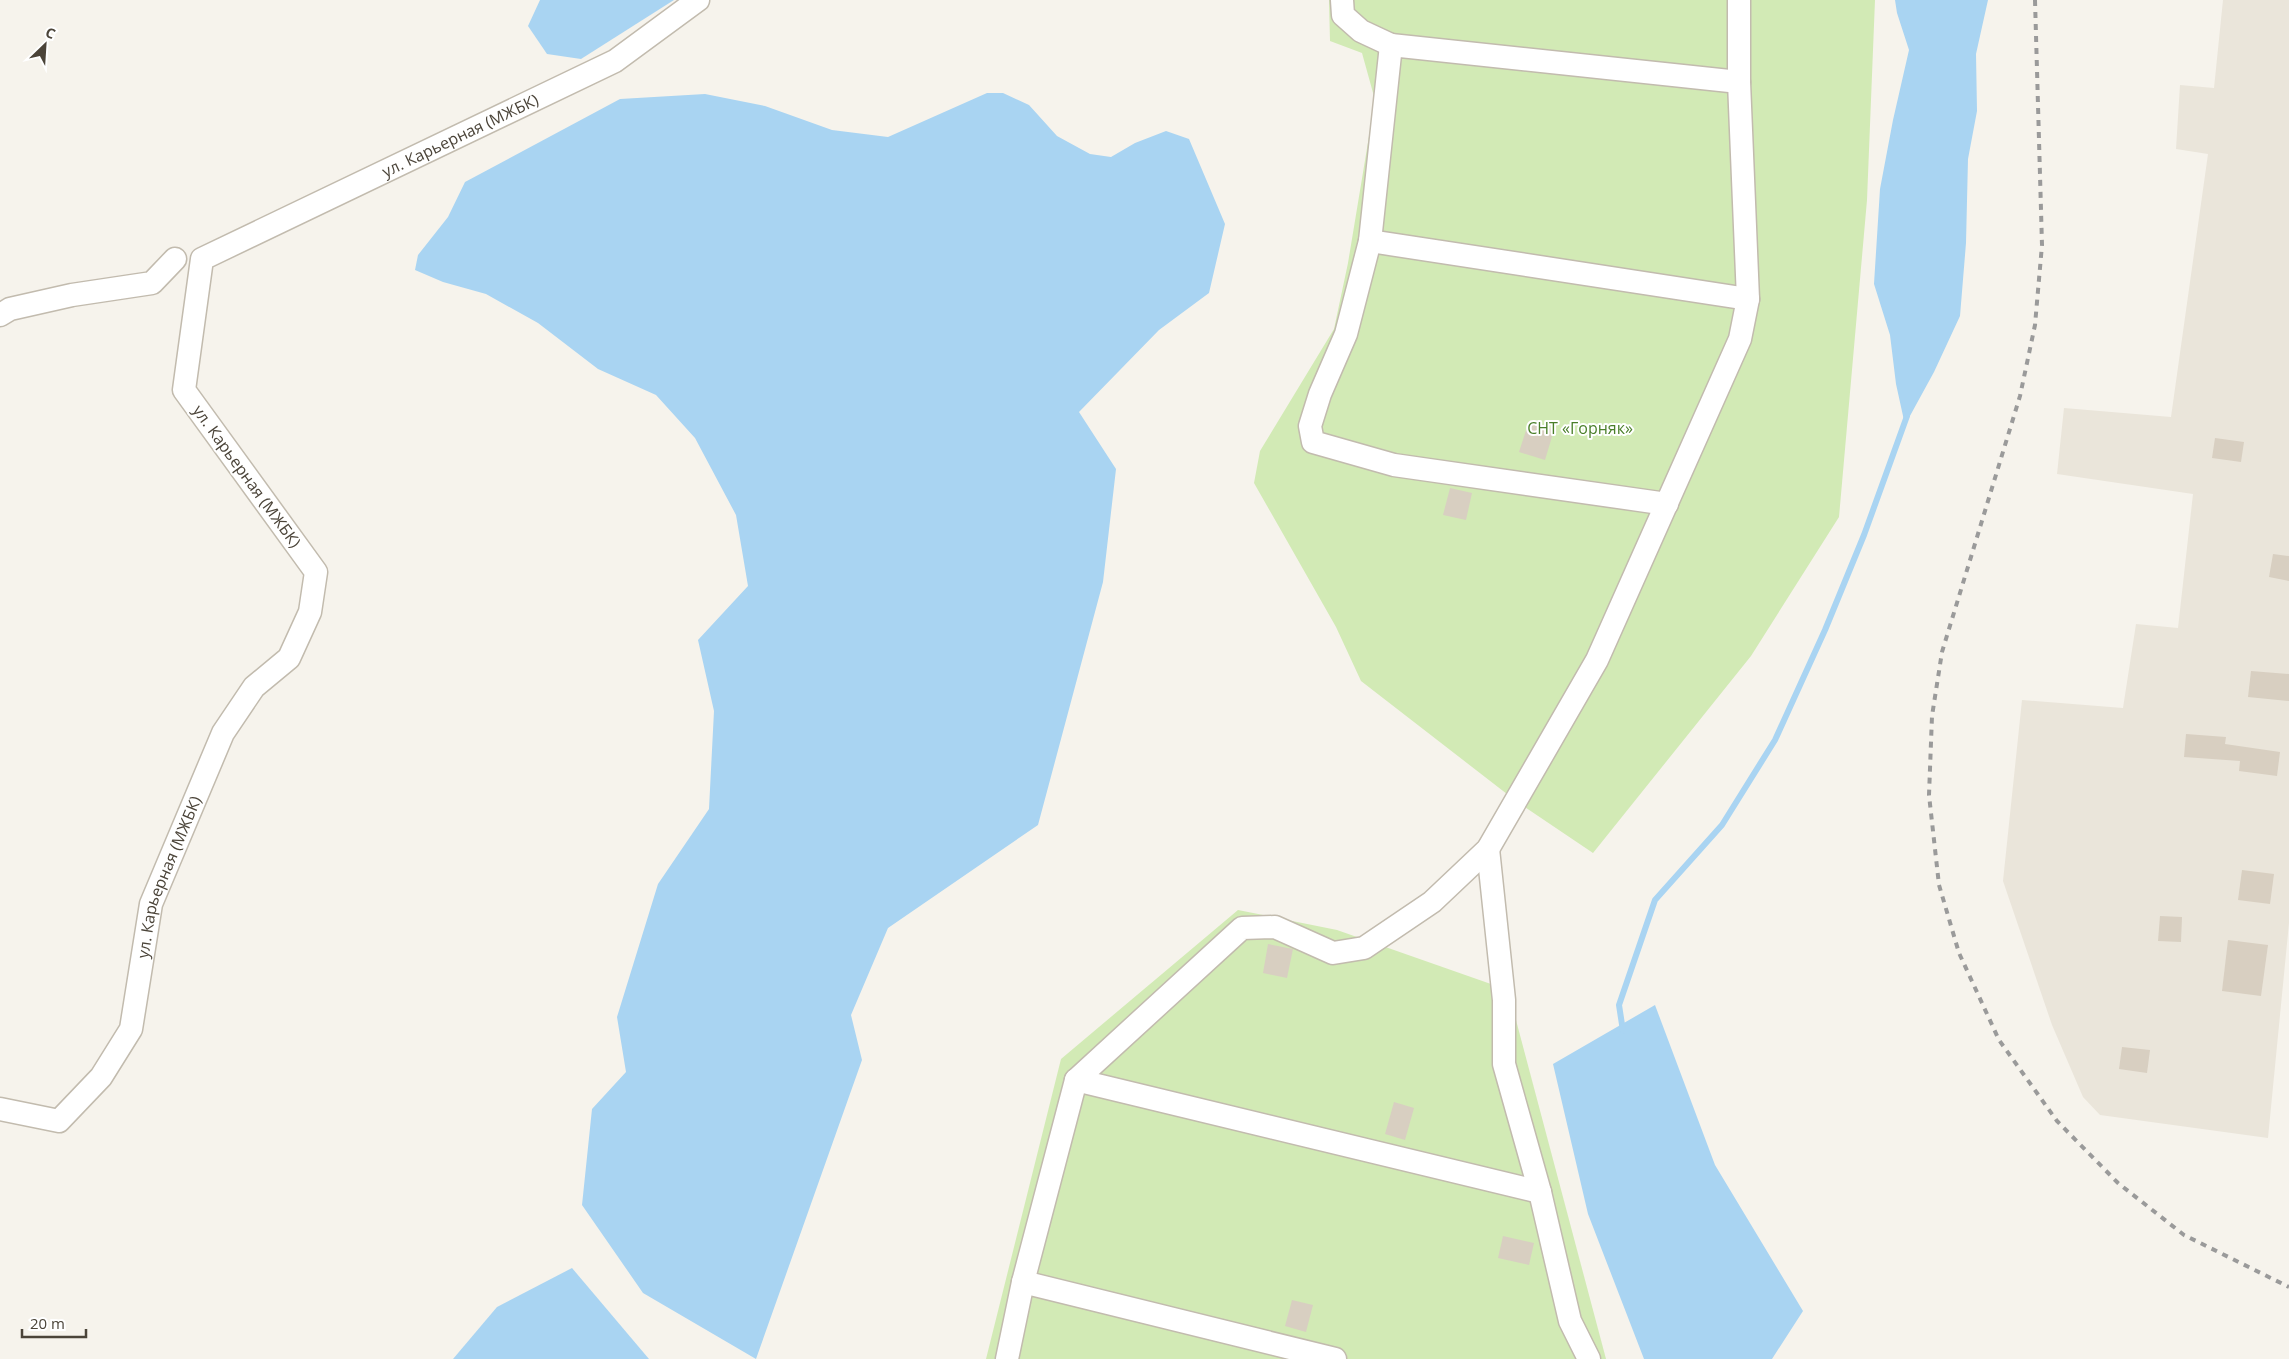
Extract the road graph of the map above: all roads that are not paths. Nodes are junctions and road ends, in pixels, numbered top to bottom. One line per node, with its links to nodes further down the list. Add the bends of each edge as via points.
1 (698, 0): 13 (street, ул. Карьерная (МЖБК), via 615,61 202,259 184,390 316,572 310,612 289,658 254,687 223,733 151,904 131,1029 100,1077 59,1121)
2 (1342, 0): 4 (street, via 1343,15 1361,32)
3 (1738, 0): 5 (street)
4 (1390, 45): 5 (street); 6 (street)
5 (1739, 82): 8 (street)
6 (1370, 241): 8 (street); 10 (street, via 1346,334 1310,426 1312,442 1394,465)
7 (175, 259): 9 (street, via 152,283 72,295 10,309)
8 (1748, 299): 10 (street, via 1740,339)
9 (0, 315)
10 (1667, 504): 11 (street, via 1596,660)
11 (1488, 849): 12 (street, via 1432,902 1364,948 1333,953 1275,927 1242,928); 14 (street, via 1504,1000 1504,1064)
12 (1076, 1080): 14 (street); 15 (street)
13 (0, 1109)
14 (1540, 1192): 18 (street, via 1570,1321)
15 (1023, 1282): 16 (street); 17 (street)
16 (1007, 1359)
17 (1335, 1359)
18 (1589, 1359)

